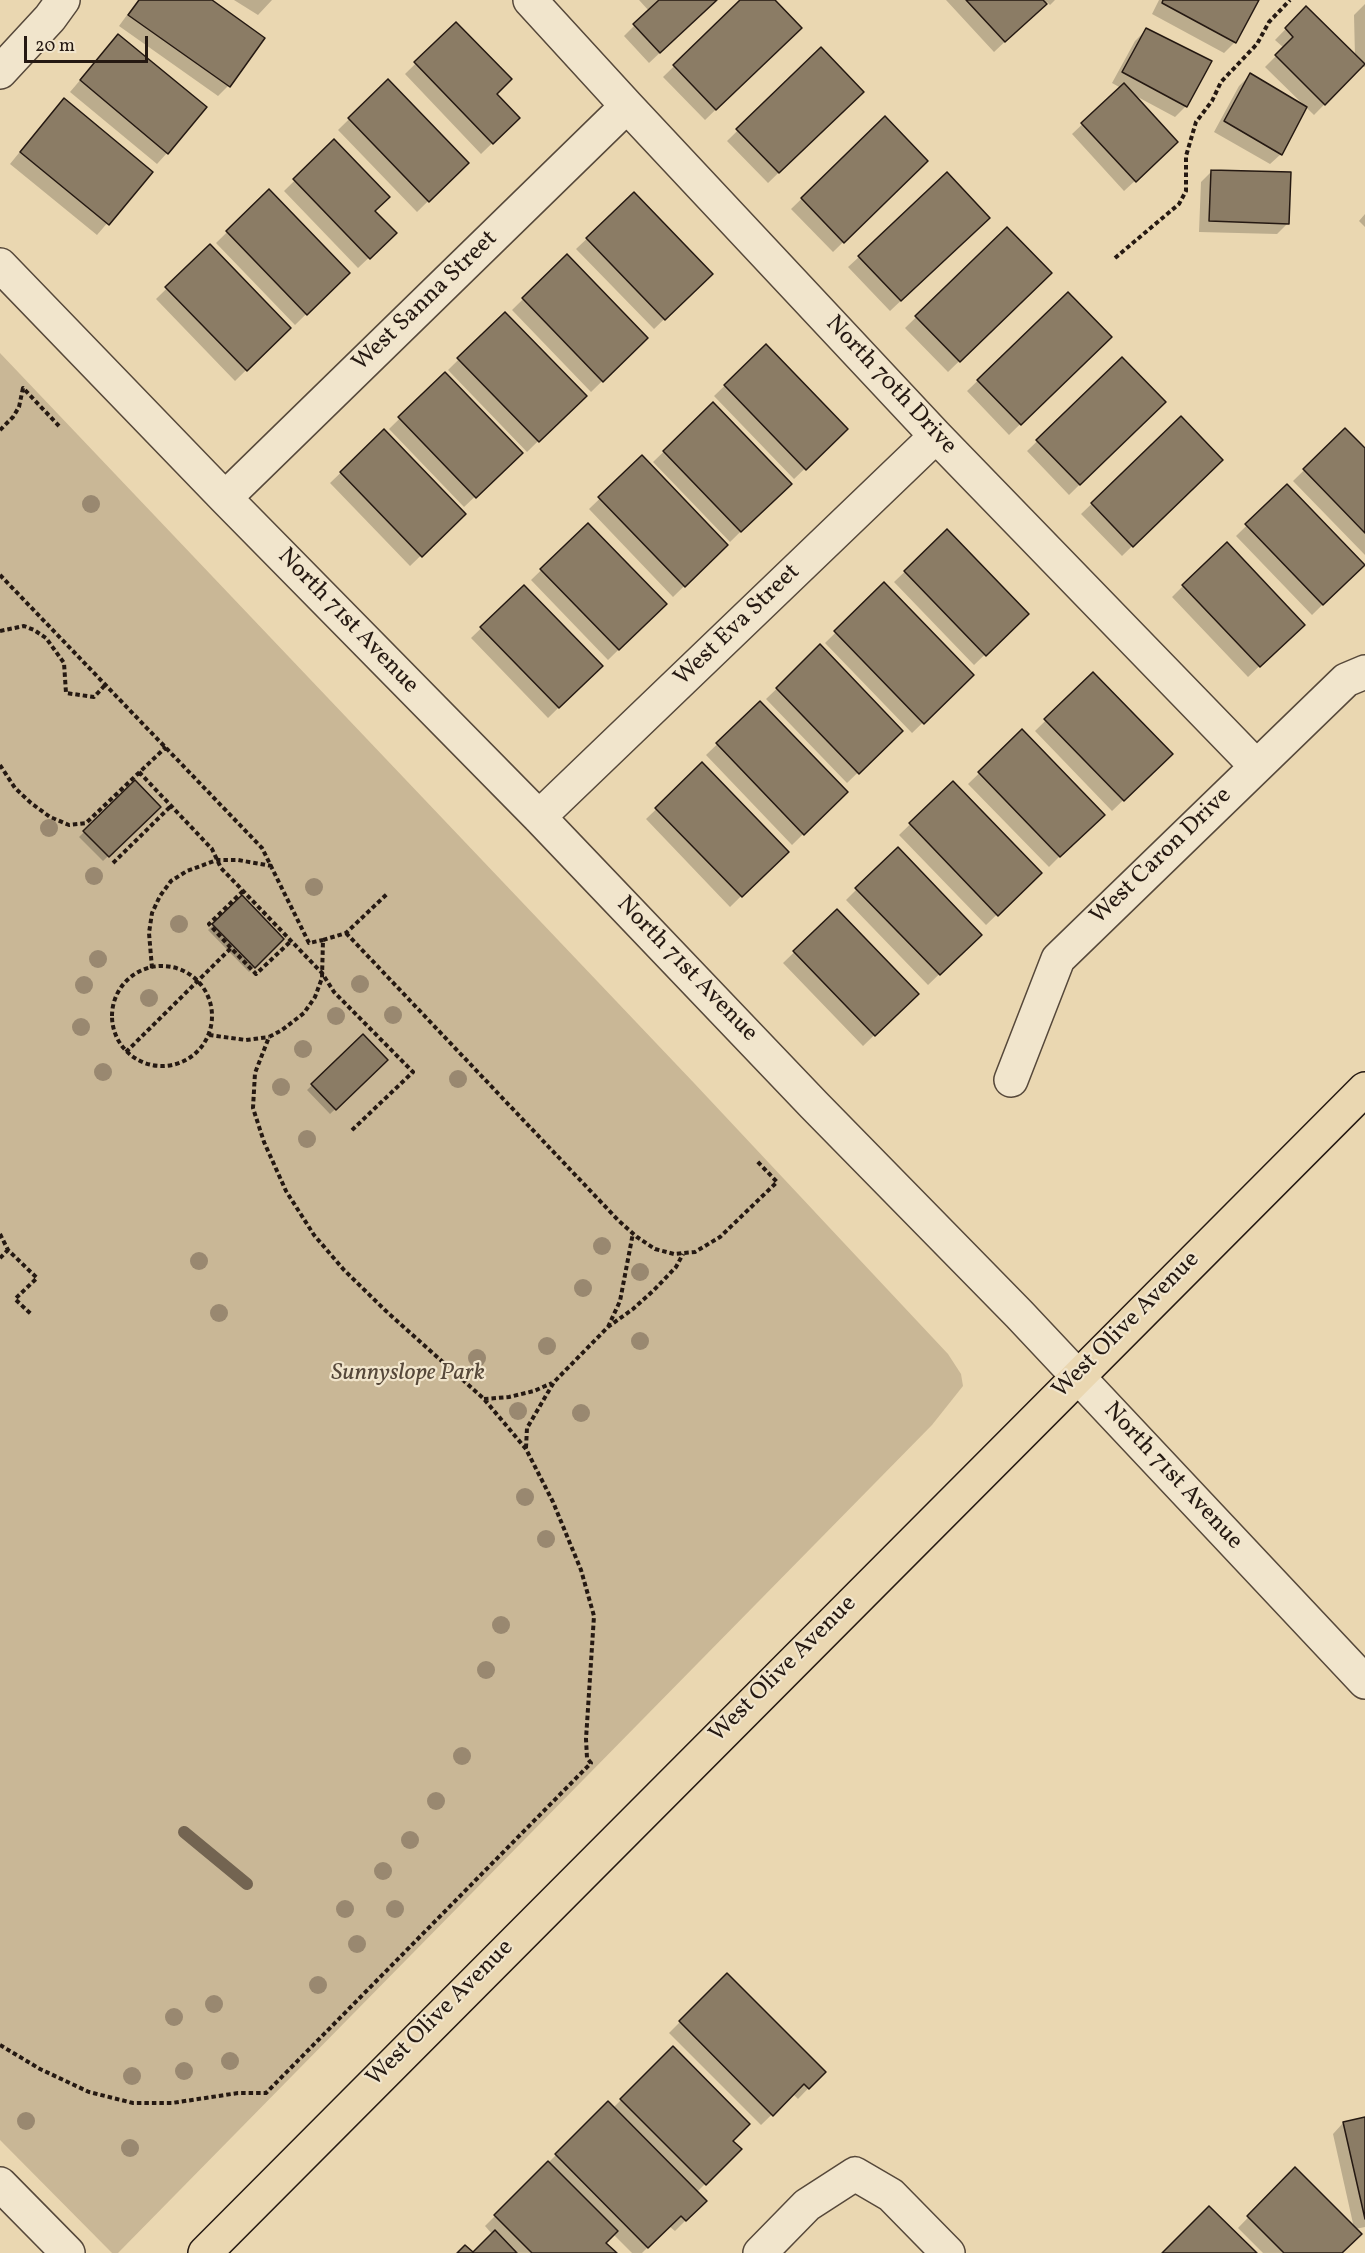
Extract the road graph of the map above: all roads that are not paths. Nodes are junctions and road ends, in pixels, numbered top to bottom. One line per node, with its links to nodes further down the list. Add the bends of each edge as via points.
1 (63, 0): 3 (street)
2 (530, 0): 4 (street, North 70th Drive)
3 (0, 72)
4 (627, 106): 6 (street, North 70th Drive); 7 (street, West Sanna Street)
5 (0, 265): 7 (street, North 71st Avenue)
6 (936, 436): 9 (street, North 70th Drive); 10 (street, West Eva Street)
7 (225, 498): 10 (street, North 71st Avenue)
8 (1365, 672): 9 (street, West Caron Drive, via 1346,680)
9 (1256, 766): 11 (street, West Caron Drive, via 1058,959)
10 (539, 818): 13 (street, North 71st Avenue)
11 (1011, 1080)
12 (1365, 1089): 13 (main road, West Olive Avenue)
13 (1077, 1377): 14 (street, North 71st Avenue); 17 (main road, West Olive Avenue)
14 (1365, 1682)
15 (0, 2184): 16 (street)
16 (68, 2253)
17 (205, 2253)
18 (760, 2253): 19 (street, via 807,2205 855,2174 891,2195)
19 (948, 2253)

